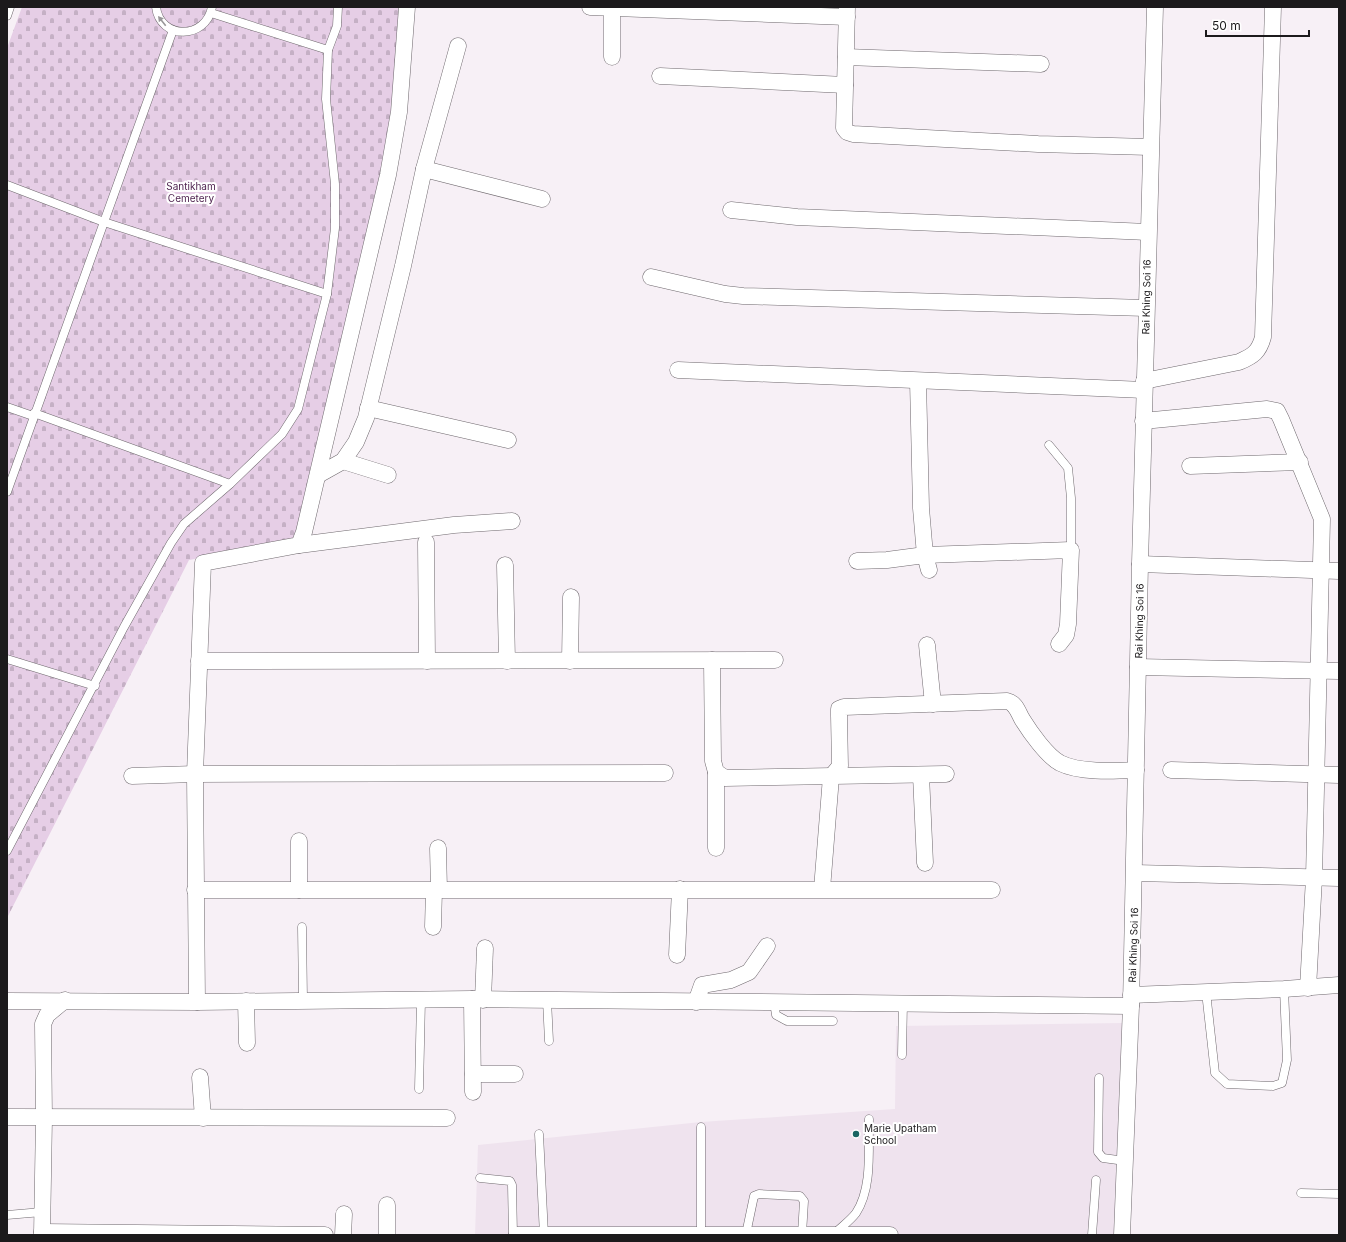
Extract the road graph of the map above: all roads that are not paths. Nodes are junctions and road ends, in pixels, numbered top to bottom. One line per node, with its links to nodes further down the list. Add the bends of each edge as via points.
1 (10, 7): 11 (lane)
2 (156, 7): 12 (lane, one-way to 2, via 159,18)
3 (338, 7): 14 (lane, via 337,26)
4 (407, 7): 42 (street, via 399,112 388,175)
5 (590, 7): 8 (street)
6 (1154, 7): 20 (street, Rai Khing Soi 16)
7 (1273, 7): 32 (street, via 1263,337 1260,349 1253,356 1239,362)
8 (612, 8): 10 (street); 15 (street)
9 (211, 10): 12 (lane, via 205,23 196,30); 14 (lane)
10 (847, 12): 16 (street)
11 (7, 16)
12 (173, 30): 25 (lane)
13 (458, 46): 21 (street)
14 (328, 50): 28 (lane, via 326,99 335,184 335,228)
15 (612, 57)
16 (846, 57): 17 (street); 19 (street)
17 (1041, 64)
18 (660, 76): 19 (street)
19 (845, 85): 20 (street, via 844,128 853,134)
20 (1150, 147): 26 (street, Rai Khing Soi 16)
21 (424, 169): 23 (street); 34 (street)
22 (7, 185): 25 (lane)
23 (542, 199)
24 (731, 210): 26 (street, via 797,217)
25 (104, 222): 28 (lane); 35 (lane)
26 (1148, 232): 29 (street, Rai Khing Soi 16)
27 (651, 277): 29 (street, via 743,296)
28 (327, 294): 44 (lane, via 298,409 282,434)
29 (1146, 308): 32 (street, Rai Khing Soi 16)
30 (678, 370): 31 (street)
31 (918, 382): 32 (street); 51 (street, via 921,508)
32 (1144, 385): 36 (street, Rai Khing Soi 16)
33 (7, 407): 35 (lane)
34 (368, 408): 37 (street); 39 (street, via 356,442)
35 (34, 414): 44 (lane); 45 (lane)
36 (1143, 421): 40 (street, via 1267,409 1277,411); 52 (street, Rai Khing Soi 16)
37 (508, 440)
38 (1049, 445): 49 (lane, via 1068,468)
39 (343, 461): 42 (street); 43 (street)
40 (1300, 462): 41 (street); 54 (street, via 1322,519)
41 (1190, 466)
42 (318, 475): 48 (street)
43 (388, 475)
44 (230, 484): 69 (lane, via 184,524)
45 (7, 492)
46 (512, 521): 48 (street, via 454,525)
47 (426, 542): 63 (street)
48 (299, 545): 62 (street, via 203,563)
49 (1071, 550): 51 (street); 57 (street, via 1068,624 1066,635)
50 (857, 561): 51 (street)
51 (927, 563)
52 (1140, 564): 54 (street); 66 (street, Rai Khing Soi 16)
53 (505, 565): 64 (street)
54 (1320, 571): 55 (street); 67 (street)
55 (1339, 571)
56 (571, 597): 65 (street)
57 (1059, 644)
58 (927, 645): 70 (street)
59 (7, 659): 69 (lane)
60 (712, 660): 61 (street); 65 (street); 73 (street, via 713,761)
61 (775, 660)
62 (199, 661): 63 (street); 75 (street)
63 (427, 661): 64 (street)
64 (507, 661): 65 (street)
65 (570, 661)
66 (1138, 667): 67 (street); 71 (street, Rai Khing Soi 16)
67 (1318, 671): 68 (street); 78 (street)
68 (1339, 671)
69 (95, 686): 85 (lane)
70 (933, 704): 71 (street, via 1011,702 1041,745 1062,763 1102,771); 81 (street, via 839,709 840,766)
71 (1136, 770): 87 (street, Rai Khing Soi 16)
72 (1171, 770): 78 (street)
73 (716, 772): 81 (street, via 725,778); 84 (street)
74 (665, 773): 75 (street)
75 (195, 774): 80 (street); 92 (street)
76 (921, 774): 77 (street); 81 (street); 86 (street)
77 (946, 774)
78 (1316, 774): 79 (street); 88 (street)
79 (1339, 775)
80 (132, 776)
81 (831, 777): 91 (street)
82 (299, 841): 93 (street)
83 (438, 848): 94 (street)
84 (716, 848)
85 (7, 852)
86 (925, 863)
87 (1134, 873): 88 (street); 111 (street, Rai Khing Soi 16)
88 (1314, 878): 89 (street); 102 (street)
89 (1339, 878)
90 (680, 889): 91 (street); 94 (street); 100 (street)
91 (822, 889): 95 (street)
92 (196, 890): 93 (street); 113 (street)
93 (298, 890): 94 (street)
94 (436, 890): 97 (street)
95 (992, 890)
96 (302, 927): 107 (lane)
97 (433, 927)
98 (767, 946): 114 (street, via 749,972 731,980 702,985)
99 (485, 948): 109 (street)
100 (677, 955)
101 (1339, 985): 102 (street)
102 (1308, 988): 103 (street)
103 (1284, 989): 104 (street); 104 (lane, via 1287,1060 1282,1083 1273,1086 1227,1084 1215,1073)
104 (1206, 992): 111 (street)
105 (7, 1000): 106 (street)
106 (65, 1000): 113 (street); 128 (street, via 47,1015 43,1024)
107 (303, 1000): 108 (street); 112 (street)
108 (421, 1000): 109 (street); 125 (lane)
109 (477, 1000): 110 (street); 121 (street)
110 (547, 1000): 114 (street); 118 (lane)
111 (1131, 1000): 116 (street); 134 (street, Rai Khing Soi 16)
112 (246, 1001): 113 (street); 119 (street)
113 (197, 1002)
114 (696, 1002): 115 (street)
115 (774, 1002): 116 (street); 117 (lane, via 776,1015 787,1021)
116 (903, 1003): 120 (lane)
117 (833, 1021)
118 (549, 1041)
119 (247, 1044)
120 (902, 1055)
121 (473, 1074): 122 (street); 126 (street)
122 (515, 1074)
123 (200, 1076): 129 (street)
124 (1099, 1078): 134 (lane, via 1098,1152 1103,1158)
125 (419, 1089)
126 (473, 1092)
127 (7, 1117): 128 (street)
128 (44, 1118): 129 (street); 140 (street)
129 (203, 1118): 130 (street)
130 (448, 1118)
131 (869, 1119): 147 (lane, via 867,1178 861,1205 855,1215)
132 (701, 1127): 144 (lane)
133 (539, 1134): 154 (lane)
134 (1125, 1161): 159 (street, Rai Khing Soi 16)
135 (480, 1178): 152 (lane, via 510,1181)
136 (1096, 1180): 158 (lane)
137 (1301, 1193): 138 (lane)
138 (1339, 1194)
139 (387, 1205): 151 (street)
140 (42, 1212): 141 (lane); 143 (street)
141 (7, 1214)
142 (344, 1214): 150 (street)
143 (42, 1234): 148 (street)
144 (701, 1234): 145 (street); 156 (street)
145 (746, 1234): 146 (street); 146 (lane, via 752,1201 754,1196 759,1194 802,1197)
146 (802, 1234): 147 (street)
147 (834, 1234): 157 (street)
148 (269, 1235): 149 (street)
149 (325, 1235)
150 (343, 1235)
151 (388, 1235)
152 (513, 1235)
153 (517, 1235): 154 (street)
154 (544, 1235): 155 (street)
155 (589, 1235): 156 (street)
156 (655, 1235)
157 (890, 1235)
158 (1092, 1235)
159 (1122, 1235)

